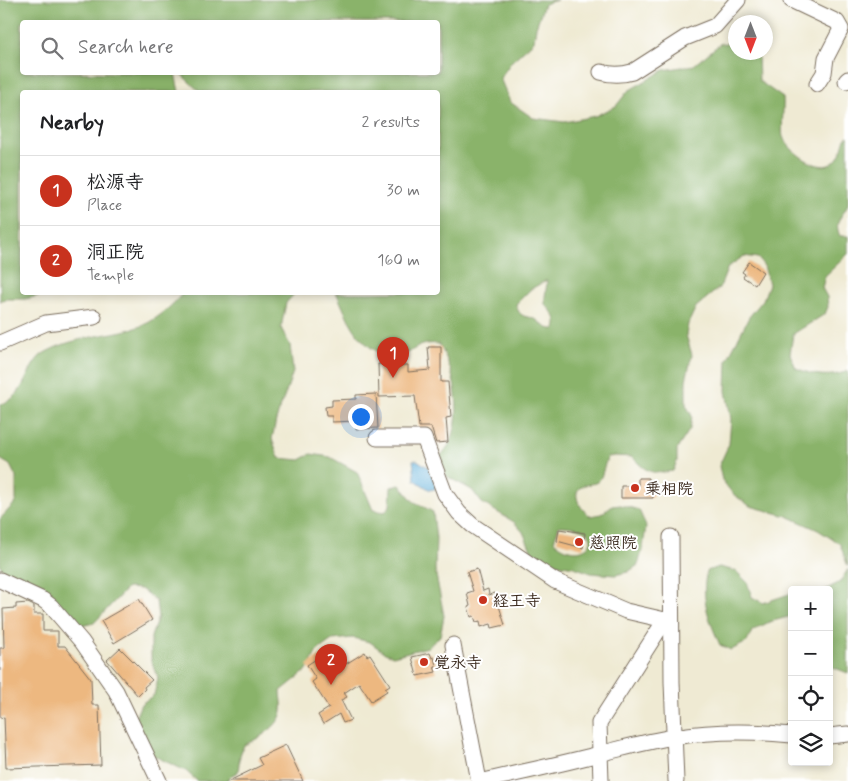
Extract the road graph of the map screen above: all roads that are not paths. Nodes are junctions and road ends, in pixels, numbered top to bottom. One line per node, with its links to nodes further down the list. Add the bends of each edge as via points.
1 (738, 0): 3 (street, via 715,26 685,38 632,72)
2 (791, 0): 4 (street, via 837,22 841,29)
3 (601, 72)
4 (817, 84)
5 (94, 317): 6 (street, via 46,323)
6 (0, 343)
7 (377, 438): 10 (street, via 424,438 445,494 459,513 555,581 626,611)
8 (671, 537): 10 (street)
9 (0, 580): 17 (street, via 51,606 82,642 116,691)
10 (668, 618): 14 (street); 16 (street, via 599,724)
11 (453, 645): 18 (street)
12 (848, 734): 15 (street)
13 (788, 735): 14 (street)
14 (675, 736): 16 (street); 21 (street)
15 (833, 736)
16 (599, 754): 19 (street); 20 (street)
17 (159, 781)
18 (479, 781)
19 (484, 781)
20 (601, 781)
21 (676, 781)

